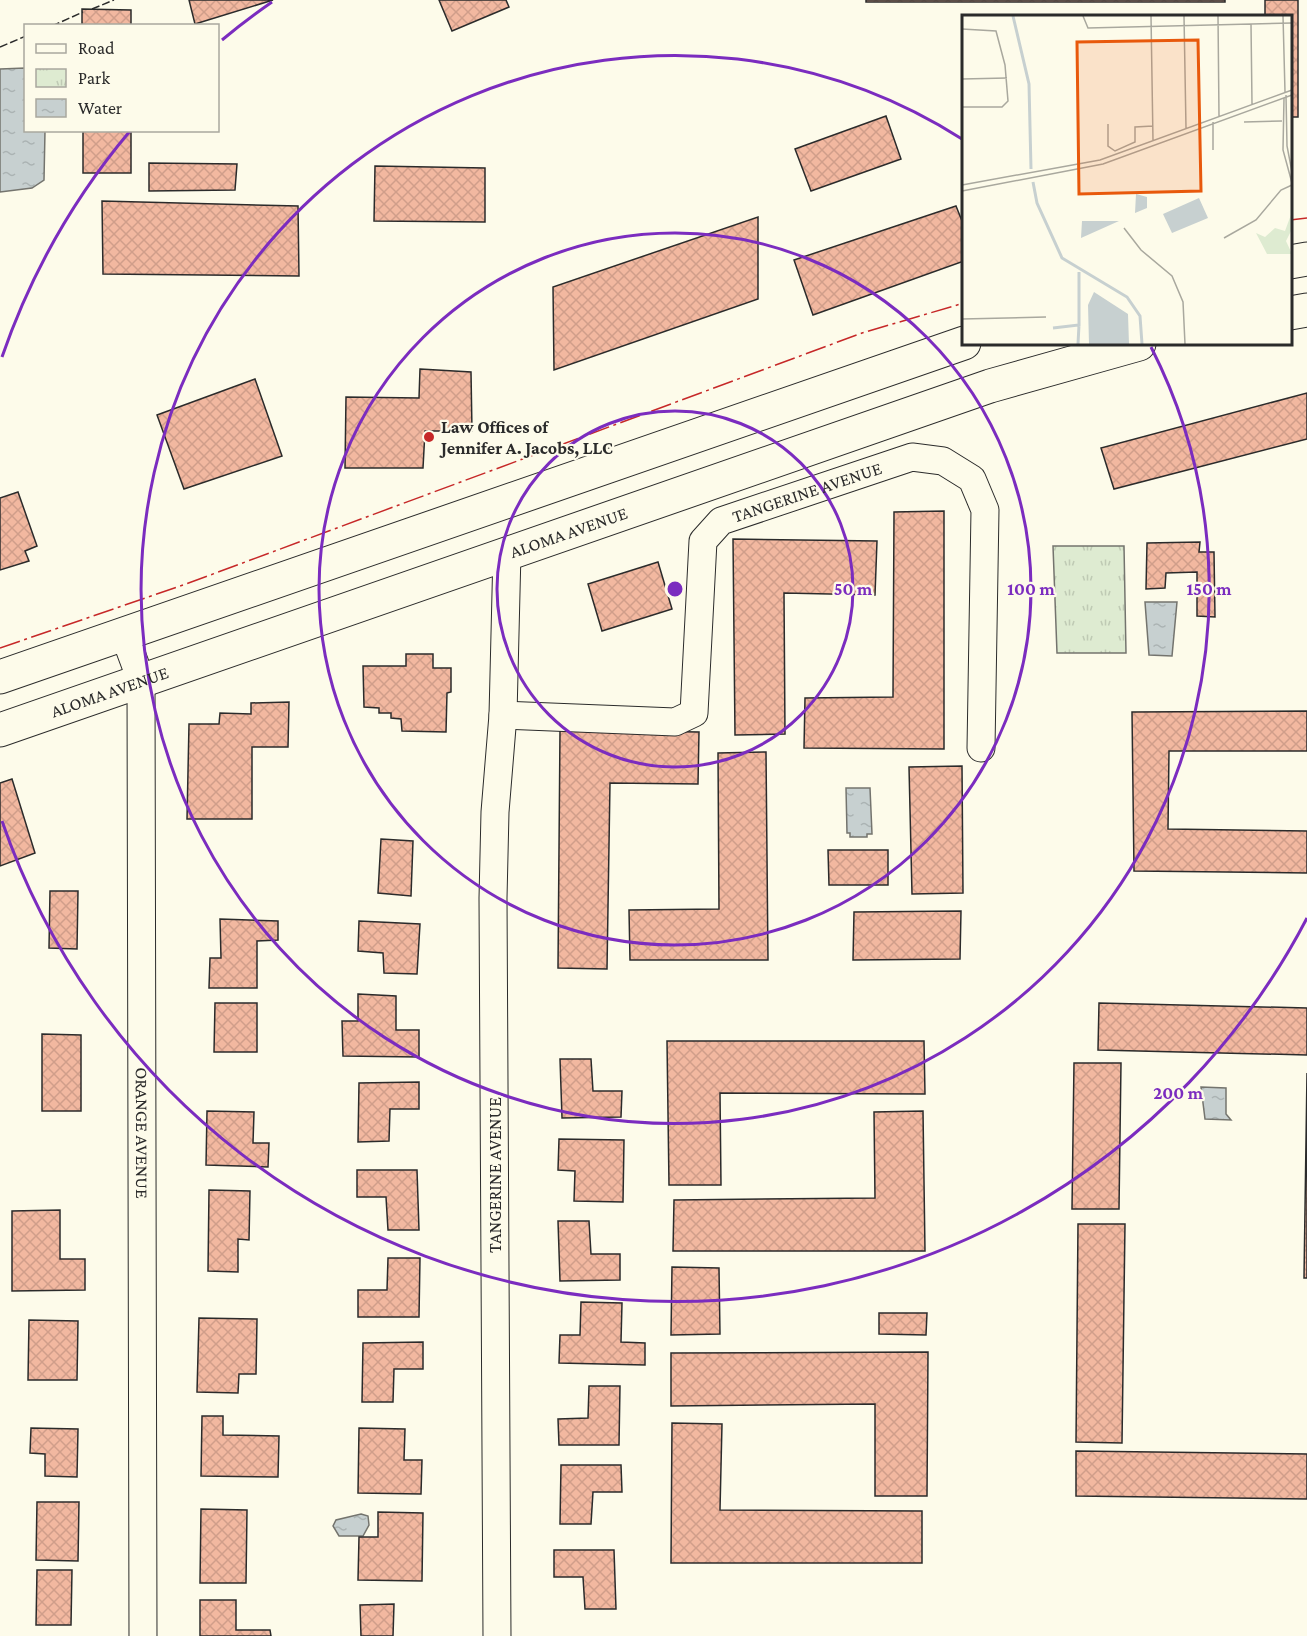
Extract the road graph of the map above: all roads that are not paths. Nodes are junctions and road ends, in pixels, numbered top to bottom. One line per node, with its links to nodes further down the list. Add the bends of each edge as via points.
1 (1307, 259): 2 (main road)
2 (1292, 262)
3 (1307, 310): 4 (main road)
4 (1292, 313)
5 (962, 343): 7 (main road)
6 (1135, 345): 9 (main road, ALOMA AVENUE, via 1014,378)
7 (852, 381): 8 (main road); 9 (main road, via 828,420)
8 (699, 432): 10 (main road, via 688,452 667,464 536,509 519,526); 11 (main road)
9 (795, 453): 10 (main road, ALOMA AVENUE)
10 (507, 552): 13 (main road, ALOMA AVENUE); 14 (street, TANGERINE AVENUE)
11 (124, 634): 12 (main road); 13 (street, ORANGE AVENUE)
12 (0, 677)
13 (141, 681): 15 (main road, ALOMA AVENUE); 17 (street, ORANGE AVENUE)
14 (503, 715): 16 (street, TANGERINE AVENUE, via 675,722 694,713 703,541 721,521 912,457 943,461 972,479 984,510); 18 (street, TANGERINE AVENUE, via 493,898)
15 (0, 730)
16 (981, 748)
17 (143, 1636)
18 (497, 1636)

